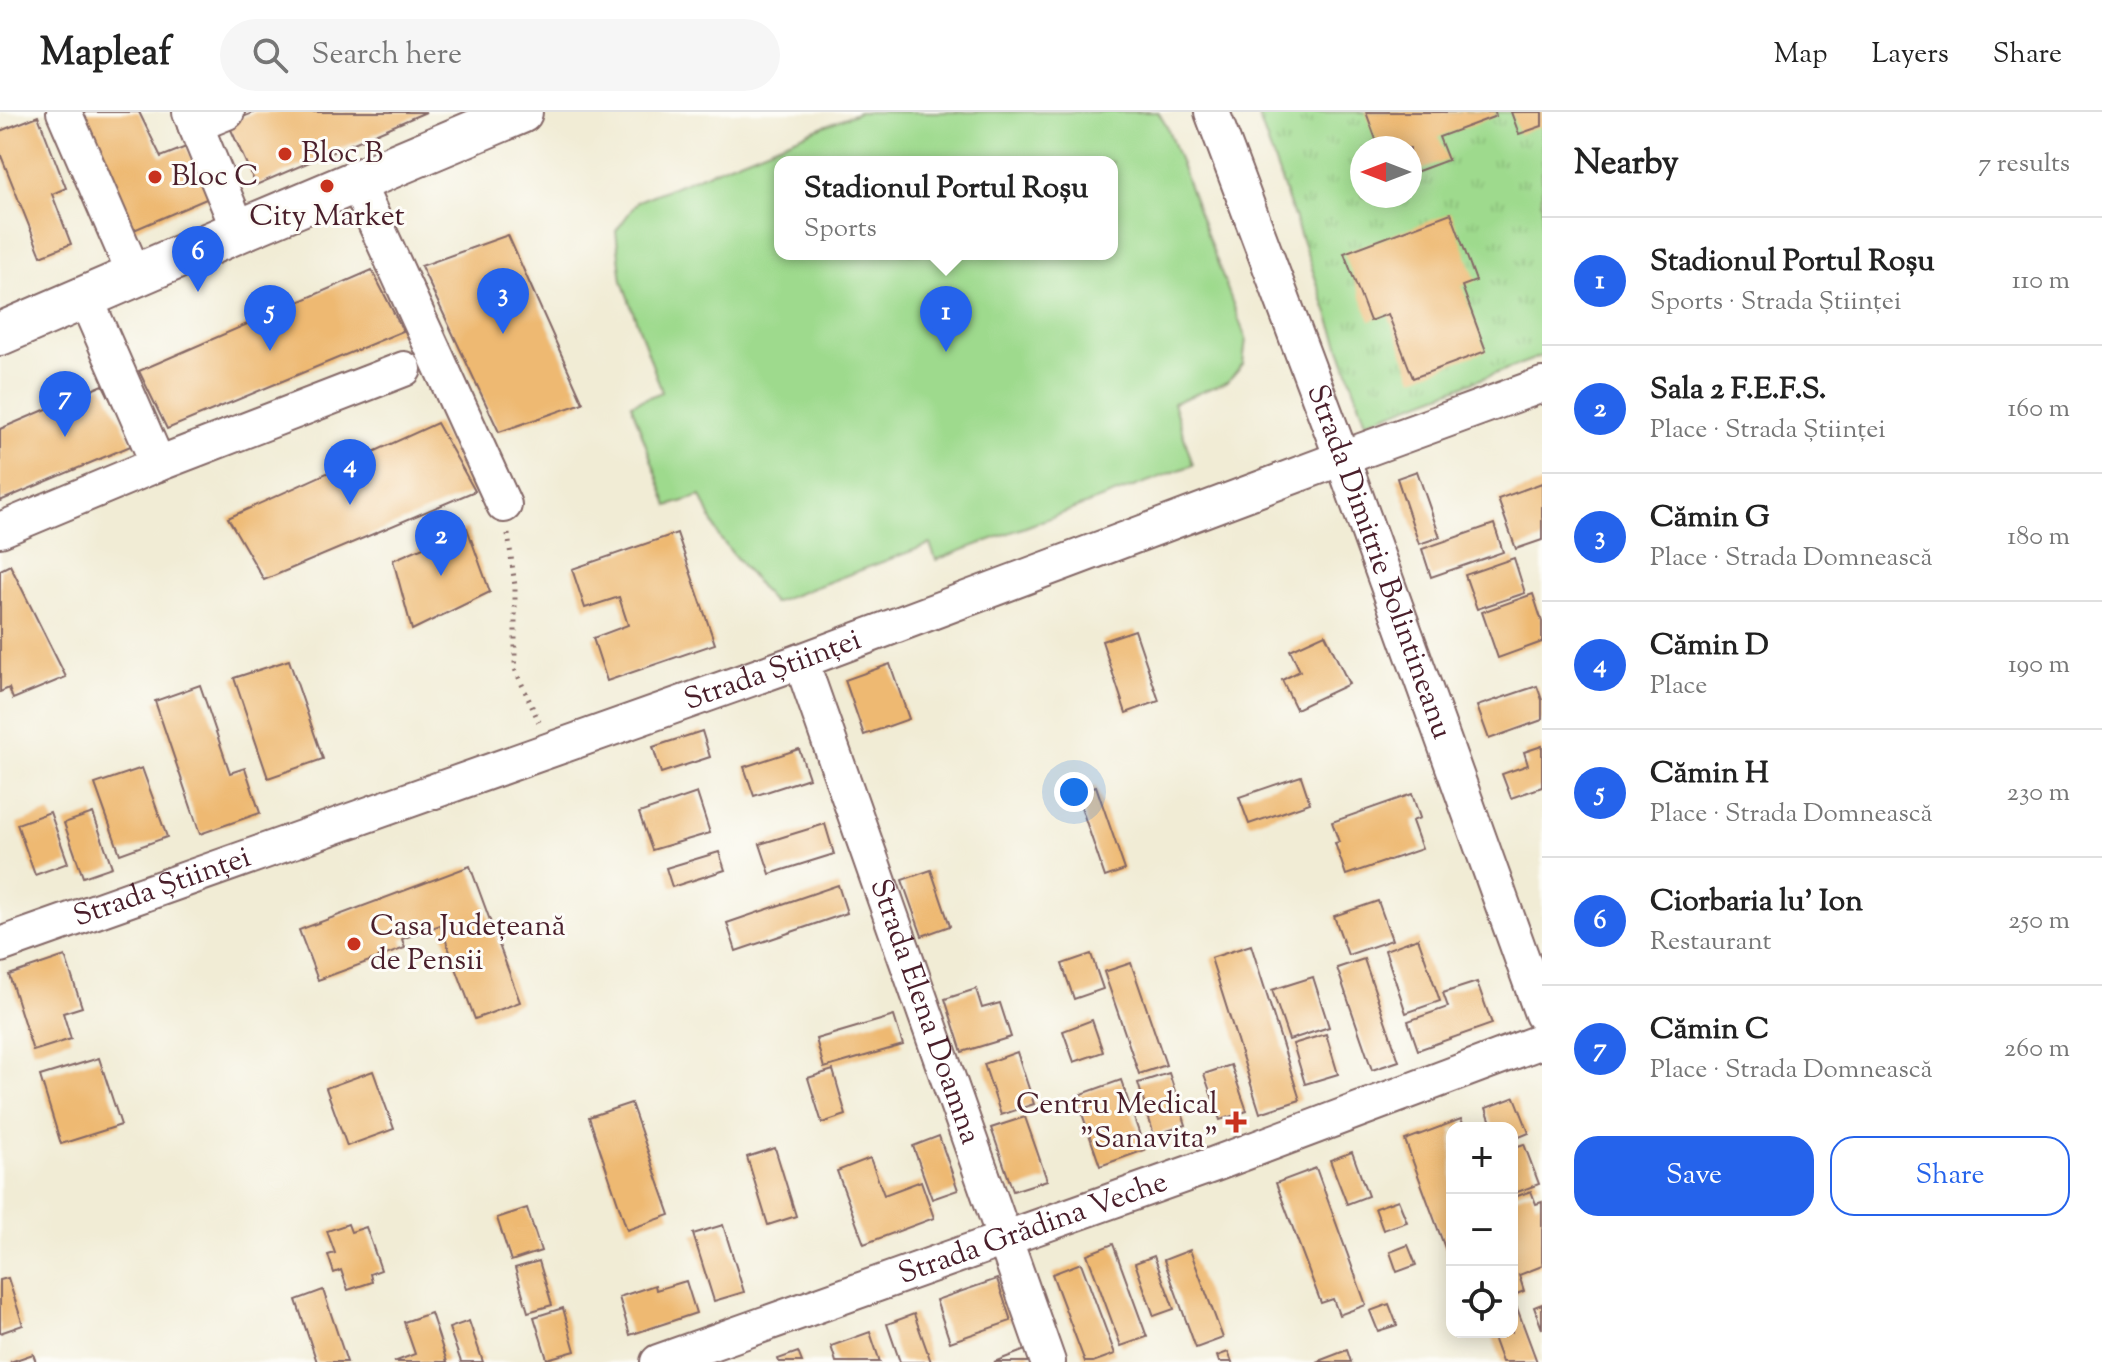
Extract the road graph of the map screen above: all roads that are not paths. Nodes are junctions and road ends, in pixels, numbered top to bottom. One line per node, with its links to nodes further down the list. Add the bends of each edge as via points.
1 (64, 112): 9 (street)
2 (227, 112): 5 (street)
3 (521, 112): 6 (main road)
4 (1212, 112): 14 (street, Strada Dimitrie Bolintineanu)
5 (193, 118): 8 (street)
6 (478, 121): 7 (main road)
7 (357, 183): 8 (main road); 16 (street)
8 (239, 231): 9 (main road)
9 (135, 276): 10 (main road)
10 (85, 297): 11 (main road); 15 (street)
11 (0, 334)
12 (404, 369): 15 (street)
13 (1542, 385): 14 (street, Strada Științei)
14 (1342, 458): 18 (street, Strada Științei); 20 (street, Strada Dimitrie Bolintineanu)
15 (158, 464): 17 (street)
16 (504, 505)
17 (0, 530)
18 (801, 661): 19 (street, Strada Științei); 22 (street, Strada Elena Doamna)
19 (0, 945)
20 (1542, 1014)
21 (1542, 1041): 22 (street, Strada Grădina Veche)
22 (1005, 1238): 23 (street, Strada Grădina Veche); 24 (street, Strada Elena Doamna)
23 (658, 1362)
24 (1048, 1362)

